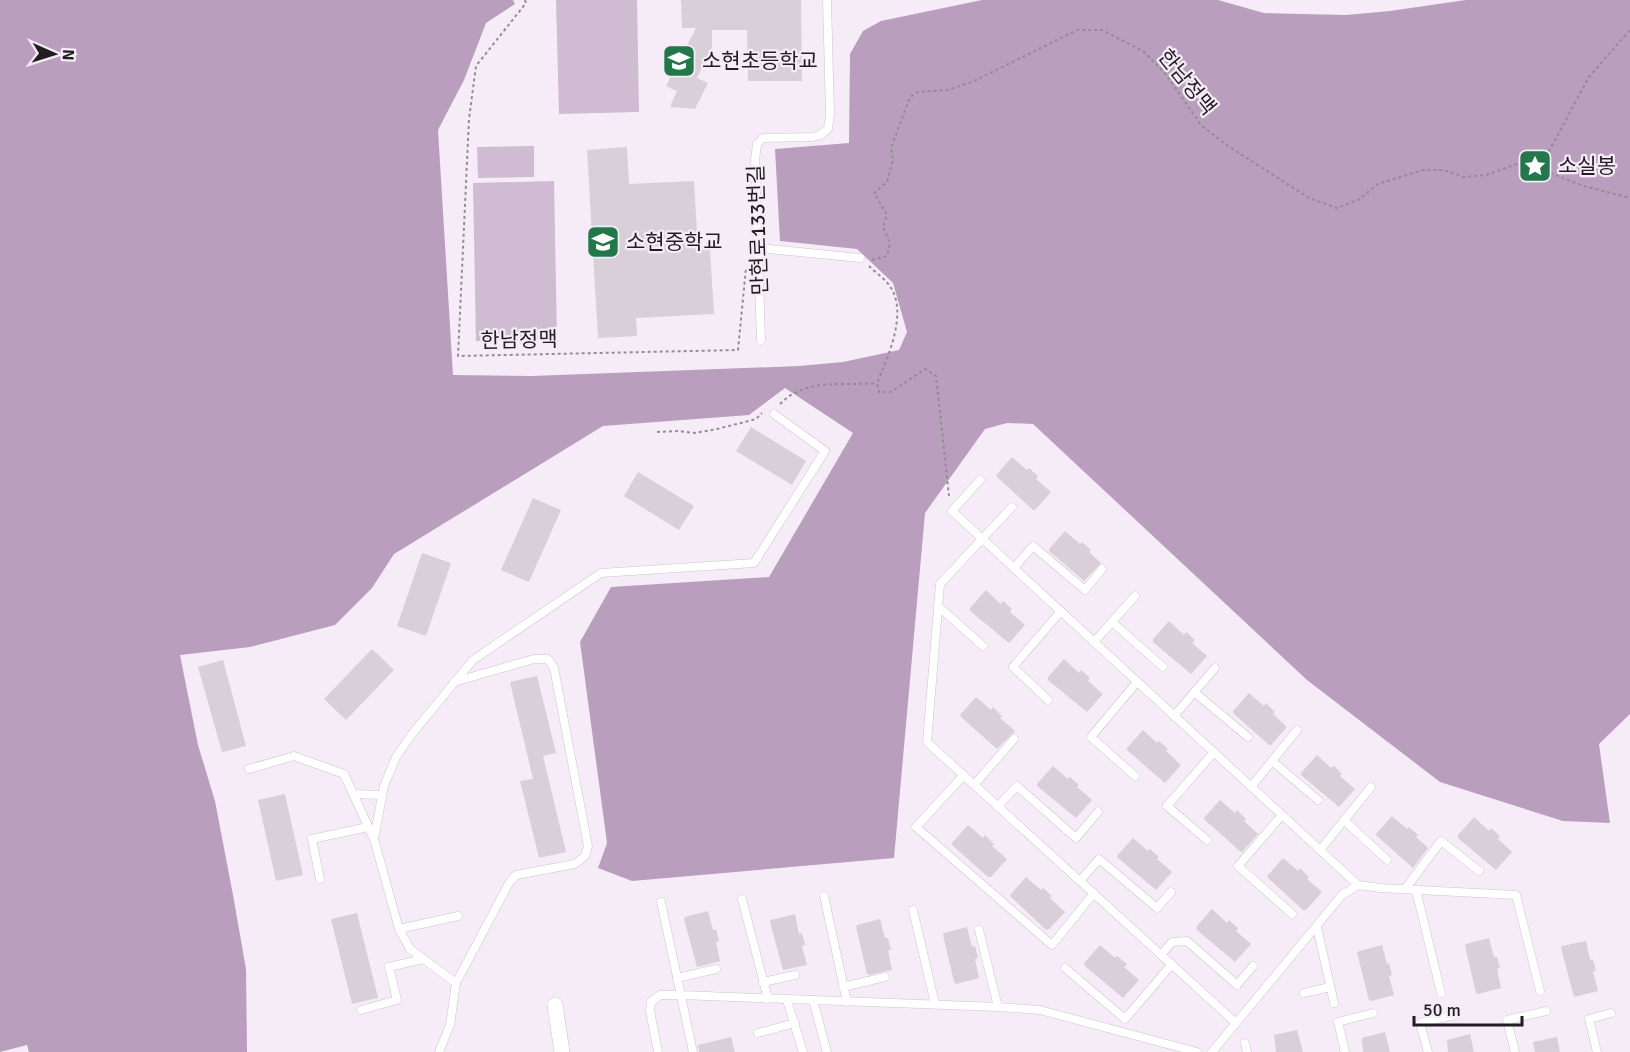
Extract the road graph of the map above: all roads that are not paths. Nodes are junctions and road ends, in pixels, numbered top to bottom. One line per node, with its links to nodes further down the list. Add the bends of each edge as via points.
1 (827, 0): 2 (lane, 만현로133번길, via 829,126 813,137 764,138 757,144)
2 (758, 248): 3 (lane); 4 (lane, 만현로133번길)
3 (860, 258)
4 (762, 340)
5 (774, 414): 19 (lane, via 825,451 754,563 601,573 498,641 473,660)
6 (980, 480): 8 (lane, via 952,512)
7 (1012, 507): 8 (lane)
8 (983, 539): 9 (lane); 12 (lane, via 940,584)
9 (1014, 568): 10 (lane, via 1033,546 1085,590); 13 (lane)
10 (1102, 569)
11 (1135, 596): 14 (lane)
12 (938, 606): 16 (lane); 30 (lane, via 927,742)
13 (1061, 611): 15 (lane); 22 (lane, via 1013,668)
14 (1112, 622): 15 (lane); 17 (lane)
15 (1094, 642): 20 (lane)
16 (983, 646)
17 (1163, 666)
18 (1215, 668): 21 (lane)
19 (454, 682): 36 (lane, via 396,757); 74 (lane, via 534,659 548,659 554,668 588,846 585,856 575,864 516,875)
20 (1137, 682): 23 (lane); 31 (lane, via 1092,737)
21 (1194, 692): 23 (lane); 25 (lane)
22 (1048, 700)
23 (1174, 716): 27 (lane)
24 (1297, 730): 28 (lane)
25 (1248, 737)
26 (1014, 739): 32 (lane)
27 (1214, 752): 33 (lane); 44 (lane, via 1167,806)
28 (1272, 761): 33 (lane); 37 (lane)
29 (249, 769): 35 (lane, via 294,756 344,774)
30 (964, 775): 32 (lane); 54 (lane, via 916,827 1052,945)
31 (1135, 776)
32 (974, 785): 38 (lane)
33 (1251, 787): 40 (lane)
34 (1371, 787): 41 (lane)
35 (354, 794): 36 (lane); 42 (lane)
36 (382, 795): 43 (lane)
37 (1318, 800)
38 (998, 806): 39 (lane, via 1017,786 1076,838); 49 (lane)
39 (1098, 812)
40 (1282, 815): 45 (lane); 59 (lane, via 1238,866)
41 (1344, 820): 45 (lane); 46 (lane)
42 (368, 827): 43 (lane); 48 (lane, via 312,839)
43 (374, 839): 62 (lane)
44 (1206, 840)
45 (1320, 850): 50 (lane)
46 (1387, 860)
47 (1479, 871): 51 (lane, via 1441,841)
48 (321, 879)
49 (1080, 881): 53 (lane, via 1099,859 1156,908); 54 (lane)
50 (1358, 885): 51 (lane); 61 (lane, via 1342,895)
51 (1405, 889): 52 (lane)
52 (1416, 890): 77 (lane, via 1516,895); 79 (lane)
53 (1172, 892)
54 (1094, 893): 64 (lane)
55 (824, 896): 75 (lane)
56 (742, 899): 73 (lane)
57 (661, 902): 72 (lane)
58 (913, 910): 86 (lane)
59 (1292, 914)
60 (458, 916): 62 (lane)
61 (1317, 927): 76 (lane); 95 (lane)
62 (399, 929): 65 (lane, via 410,949)
63 (979, 930): 88 (lane)
64 (1161, 955): 66 (lane); 67 (lane, via 1173,942 1187,941 1237,986)
65 (423, 959): 74 (lane); 89 (lane, via 389,967 397,1000)
66 (1172, 964): 68 (lane, via 1125,1018); 95 (lane)
67 (1253, 966)
68 (1065, 968)
69 (716, 969): 72 (lane)
70 (795, 975): 73 (lane)
71 (885, 977): 75 (lane)
72 (677, 978): 80 (lane)
73 (763, 982): 81 (lane)
74 (456, 983): 98 (lane, via 450,1026)
75 (843, 987): 84 (lane)
76 (1330, 987): 78 (lane); 85 (lane)
77 (1540, 991)
78 (1304, 993)
79 (1441, 993)
80 (680, 995): 81 (lane); 100 (lane, via 660,995 651,1002); 101 (lane)
81 (768, 999): 82 (lane)
82 (787, 1000): 83 (lane); 94 (lane)
83 (813, 1000): 84 (lane); 103 (lane)
84 (847, 1002): 86 (lane)
85 (1334, 1003)
86 (934, 1004): 88 (lane)
87 (555, 1005): 99 (street)
88 (998, 1007): 104 (lane, via 1040,1010)
89 (361, 1010)
90 (1546, 1011): 109 (lane, via 1507,1020)
91 (1373, 1013): 107 (lane, via 1338,1022)
92 (1611, 1013): 110 (lane, via 1589,1019)
93 (1455, 1015): 108 (lane, via 1420,1023)
94 (795, 1023): 96 (lane); 102 (lane)
95 (1236, 1023): 105 (lane)
96 (758, 1033)
97 (1245, 1043): 106 (lane)
98 (439, 1052)
99 (562, 1052)
100 (658, 1052)
101 (693, 1052)
102 (803, 1052)
103 (827, 1052)
104 (1197, 1052)
105 (1212, 1052)
106 (1247, 1052)
107 (1345, 1052)
108 (1428, 1052)
109 (1515, 1052)
110 (1597, 1052)

